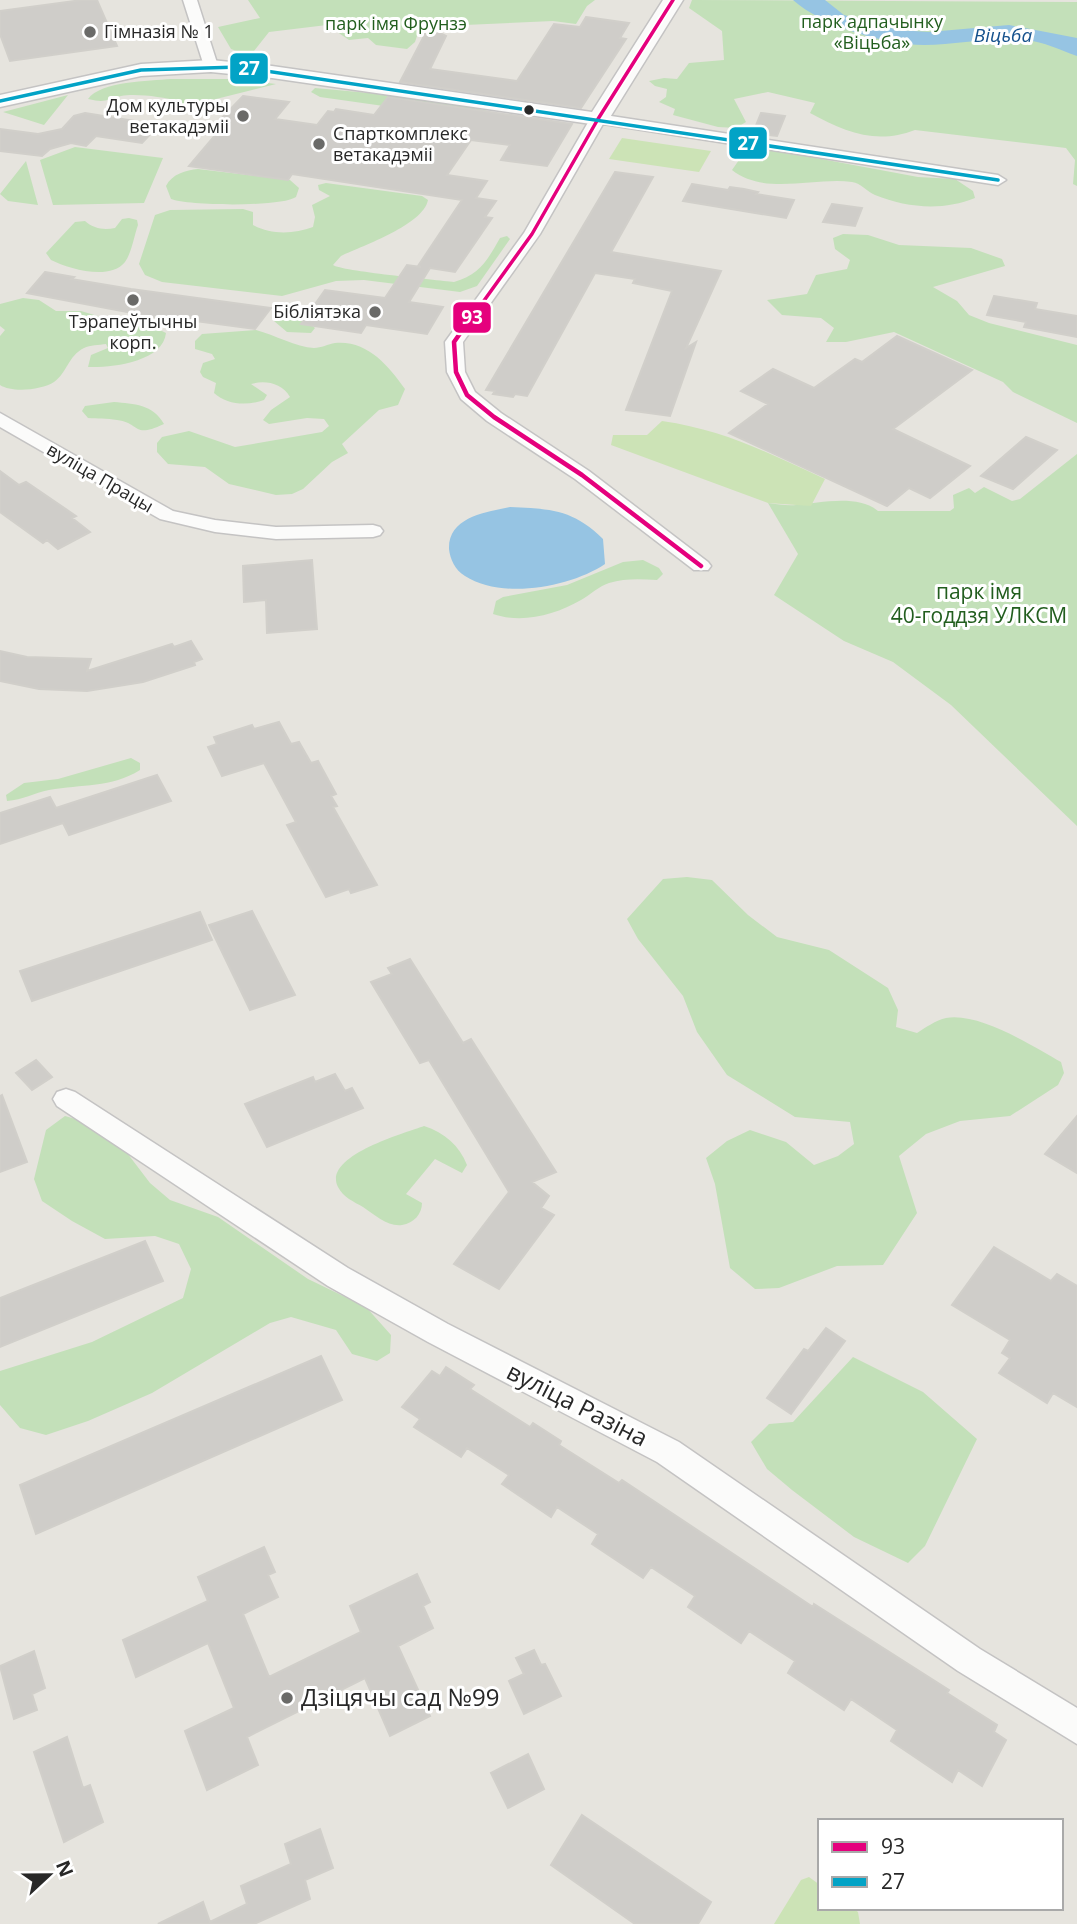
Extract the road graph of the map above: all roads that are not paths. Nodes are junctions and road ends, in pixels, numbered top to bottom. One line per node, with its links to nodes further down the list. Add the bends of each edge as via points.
1 (190, 0): 3 (street)
2 (673, 0): 5 (street)
3 (211, 66): 4 (street, via 132,72); 5 (street)
4 (0, 101)
5 (597, 119): 6 (street); 9 (street, via 532,234 454,342 456,372 467,395 494,417 582,475)
6 (999, 180)
7 (0, 419): 8 (street, вуліца Працы, via 167,515 276,533)
8 (373, 531)
9 (701, 566)
10 (66, 1099): 11 (street, вуліца Разіна, via 338,1278 668,1452 969,1660)
11 (1077, 1727)

